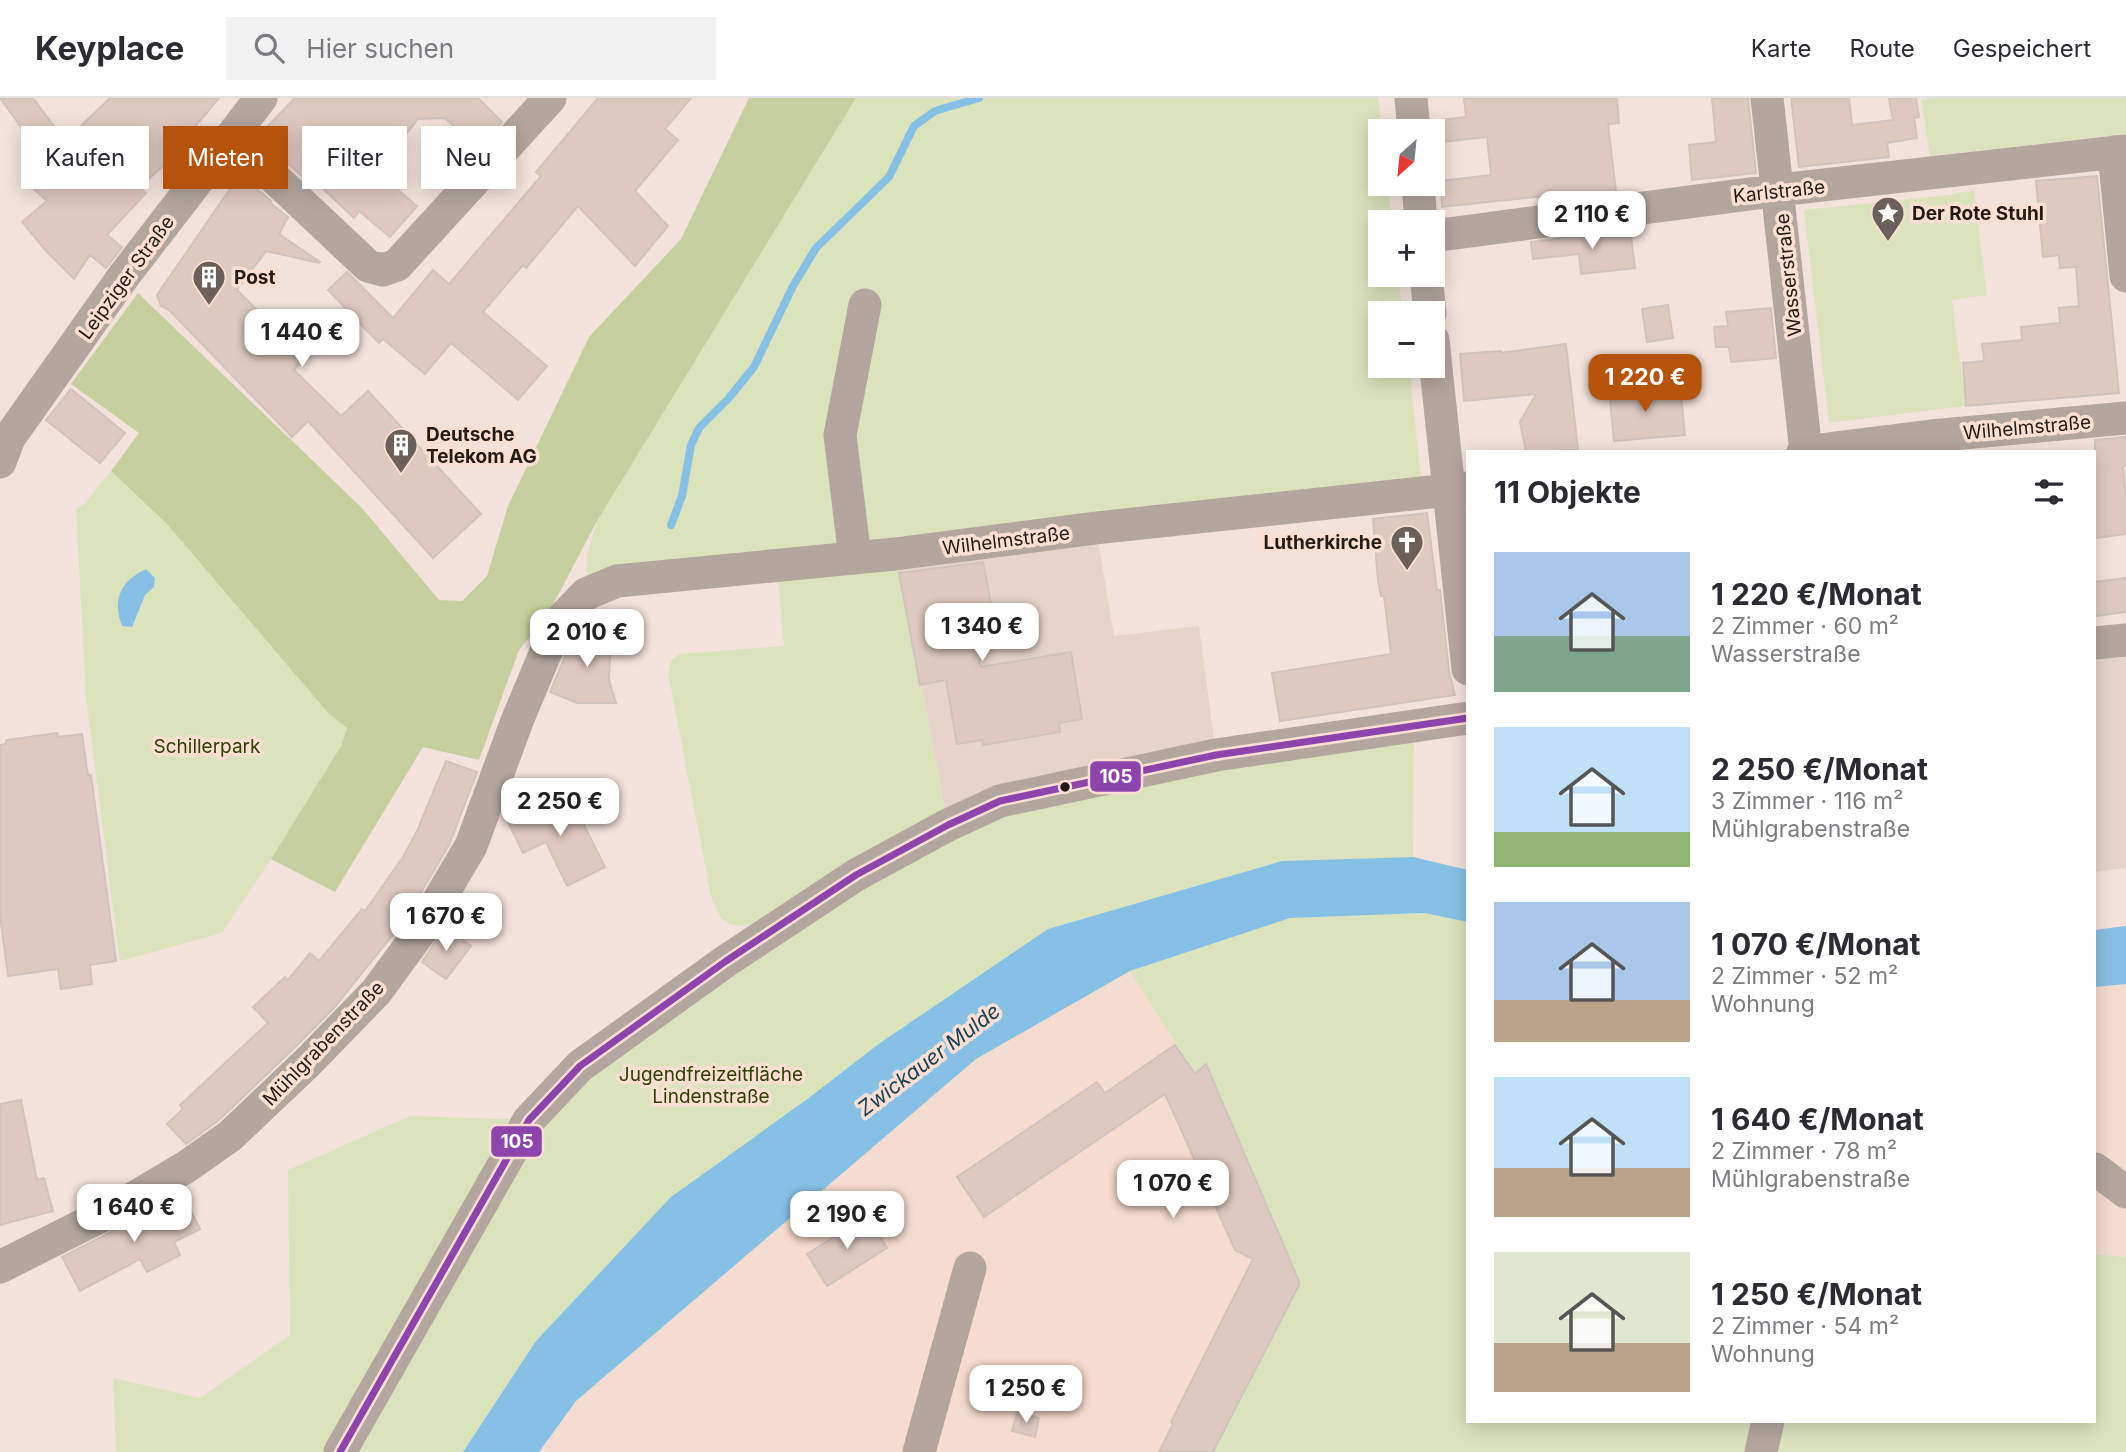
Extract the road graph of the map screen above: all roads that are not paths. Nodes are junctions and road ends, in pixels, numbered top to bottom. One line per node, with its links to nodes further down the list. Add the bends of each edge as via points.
1 (261, 98): 6 (street, Leipziger Straße)
2 (550, 98): 9 (street, via 397,265 383,270 368,266)
3 (1411, 98): 5 (street)
4 (1767, 98): 10 (street, Wasserstraße)
5 (1412, 119)
6 (241, 126)
7 (2120, 152): 10 (street, Karlstraße); 12 (street)
8 (192, 189): 16 (street, Leipziger Straße, via 111,294)
9 (286, 189)
10 (1779, 190): 11 (street, Karlstraße); 17 (street, Wasserstraße)
11 (1445, 234)
12 (2126, 276)
13 (865, 305): 20 (street, via 840,435)
14 (1440, 378): 19 (street)
15 (2126, 418): 18 (street, Wilhelmstraße)
16 (3, 449)
17 (1805, 450)
18 (1813, 450)
19 (1459, 489): 20 (street, Wilhelmstraße); 22 (street)
20 (855, 558): 21 (street, Wilhelmstraße, via 617,580 586,594)
21 (558, 623): 28 (street, Mühlgrabenstraße, via 471,846 420,932 376,992 230,1136 117,1208)
22 (1466, 629)
23 (2126, 640): 24 (street)
24 (2096, 643)
25 (1466, 718): 32 (street, via 1216,755 1000,801 845,882 580,1066 528,1120)
26 (2096, 1170): 27 (street)
27 (2126, 1192)
28 (16, 1251): 29 (street, Mühlgrabenstraße)
29 (0, 1267)
30 (970, 1268): 33 (street)
31 (1768, 1423): 34 (street)
32 (340, 1452)
33 (919, 1452)
34 (1761, 1452)

